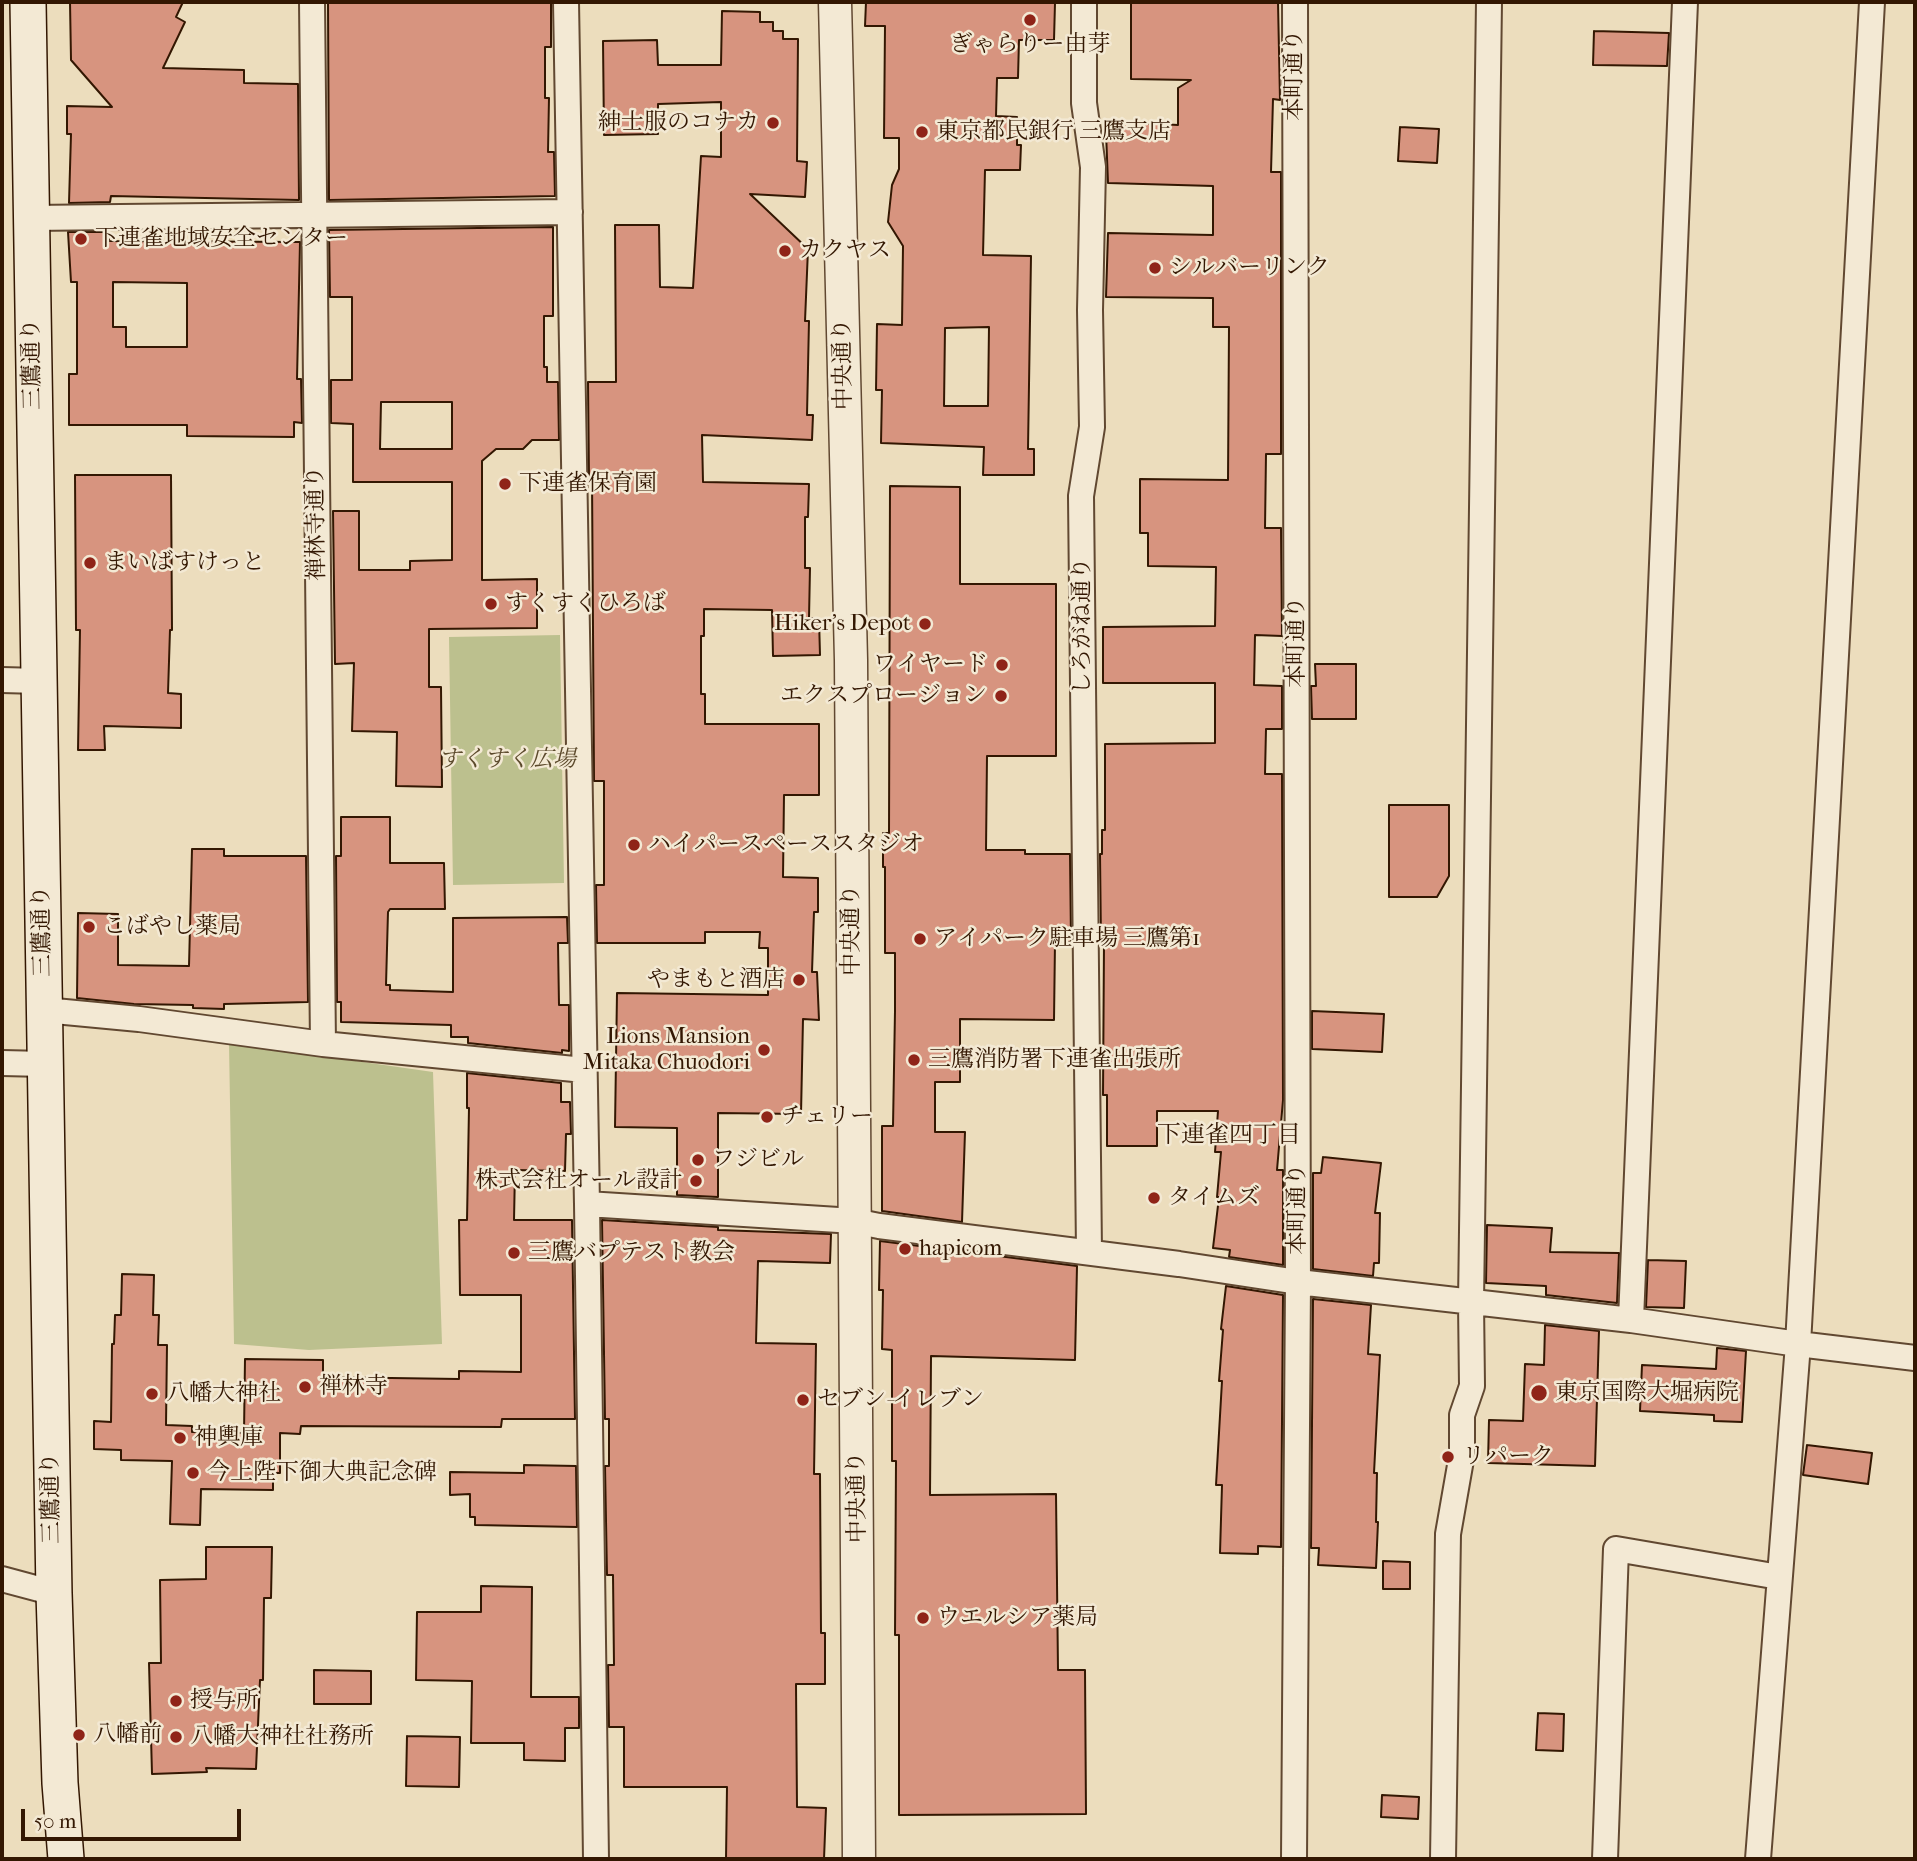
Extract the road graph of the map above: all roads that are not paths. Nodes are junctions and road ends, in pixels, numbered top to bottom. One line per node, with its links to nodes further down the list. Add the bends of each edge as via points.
1 (28, 2): 12 (main road, 三鷹通り)
2 (312, 2): 11 (street, 禅林寺通り)
3 (566, 2): 10 (street)
4 (835, 2): 21 (street, 中央通り, via 851,660)
5 (1084, 2): 22 (street, しろがね通り, via 1084,103 1093,167 1092,427 1081,496)
6 (1295, 2): 23 (street, 本町通り)
7 (1489, 2): 24 (street)
8 (1685, 2): 25 (street)
9 (1872, 2): 26 (street)
10 (570, 212): 11 (street); 19 (street)
11 (313, 215): 12 (street); 16 (street, 禅林寺通り)
12 (31, 218): 14 (main road, 三鷹通り)
13 (2, 680): 14 (street)
14 (38, 681): 15 (main road, 三鷹通り)
15 (44, 1010): 16 (street); 18 (main road, 三鷹通り)
16 (323, 1044): 19 (street)
17 (2, 1063): 18 (street)
18 (45, 1064): 30 (main road, 三鷹通り)
19 (584, 1070): 20 (street)
20 (587, 1204): 21 (street); 32 (street)
21 (854, 1221): 22 (street); 33 (street, 中央通り)
22 (1089, 1252): 23 (street)
23 (1298, 1282): 24 (street); 34 (street, 本町通り)
24 (1471, 1302): 25 (street); 35 (street, via 1472,1385 1462,1415 1462,1454 1448,1534)
25 (1631, 1320): 26 (street)
26 (1798, 1344): 27 (street); 28 (street)
27 (1915, 1358)
28 (1779, 1577): 36 (street, via 1616,1549); 37 (street)
29 (2, 1579): 30 (street)
30 (54, 1593): 31 (main road, 三鷹通り)
31 (66, 1859)
32 (596, 1859)
33 (859, 1859)
34 (1294, 1859)
35 (1443, 1859)
36 (1605, 1859)
37 (1758, 1859)

